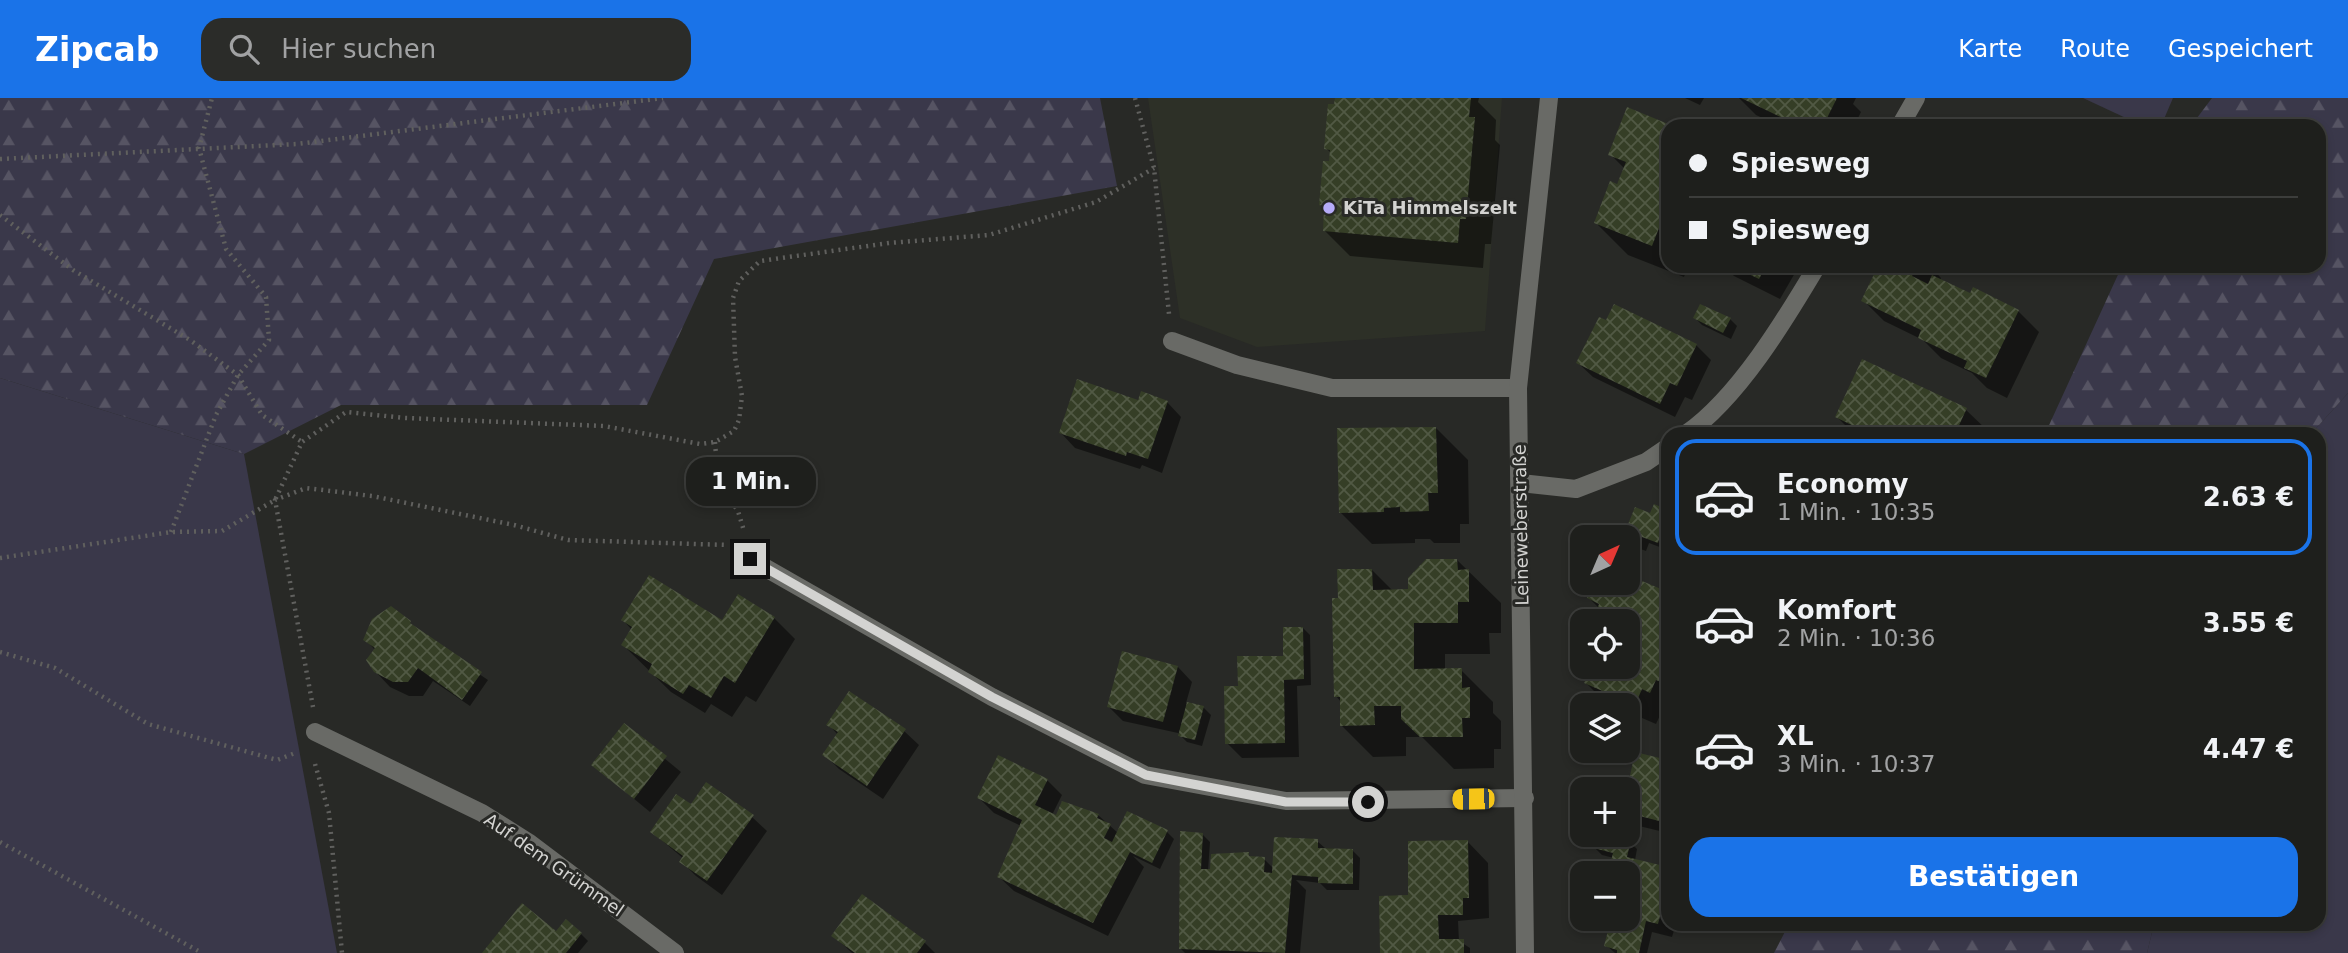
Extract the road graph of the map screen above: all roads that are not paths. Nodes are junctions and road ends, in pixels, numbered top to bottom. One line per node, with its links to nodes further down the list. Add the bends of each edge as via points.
1 (1549, 98): 6 (street, Leineweberstraße)
2 (1916, 98): 3 (street)
3 (1904, 119)
4 (1812, 273): 7 (street, via 1760,354)
5 (1172, 341): 6 (street, via 1237,365 1332,388)
6 (1518, 388): 9 (street, Leineweberstraße)
7 (1693, 427)
8 (1661, 452): 9 (street, via 1576,489)
9 (1521, 483): 12 (street, Leineweberstraße)
10 (750, 559): 12 (street, via 992,697 1146,775 1286,802)
11 (315, 732): 13 (street, Auf dem Grümmel, via 482,813 528,842)
12 (1525, 798): 14 (street, Leineweberstraße)
13 (675, 953)
14 (1525, 953)

